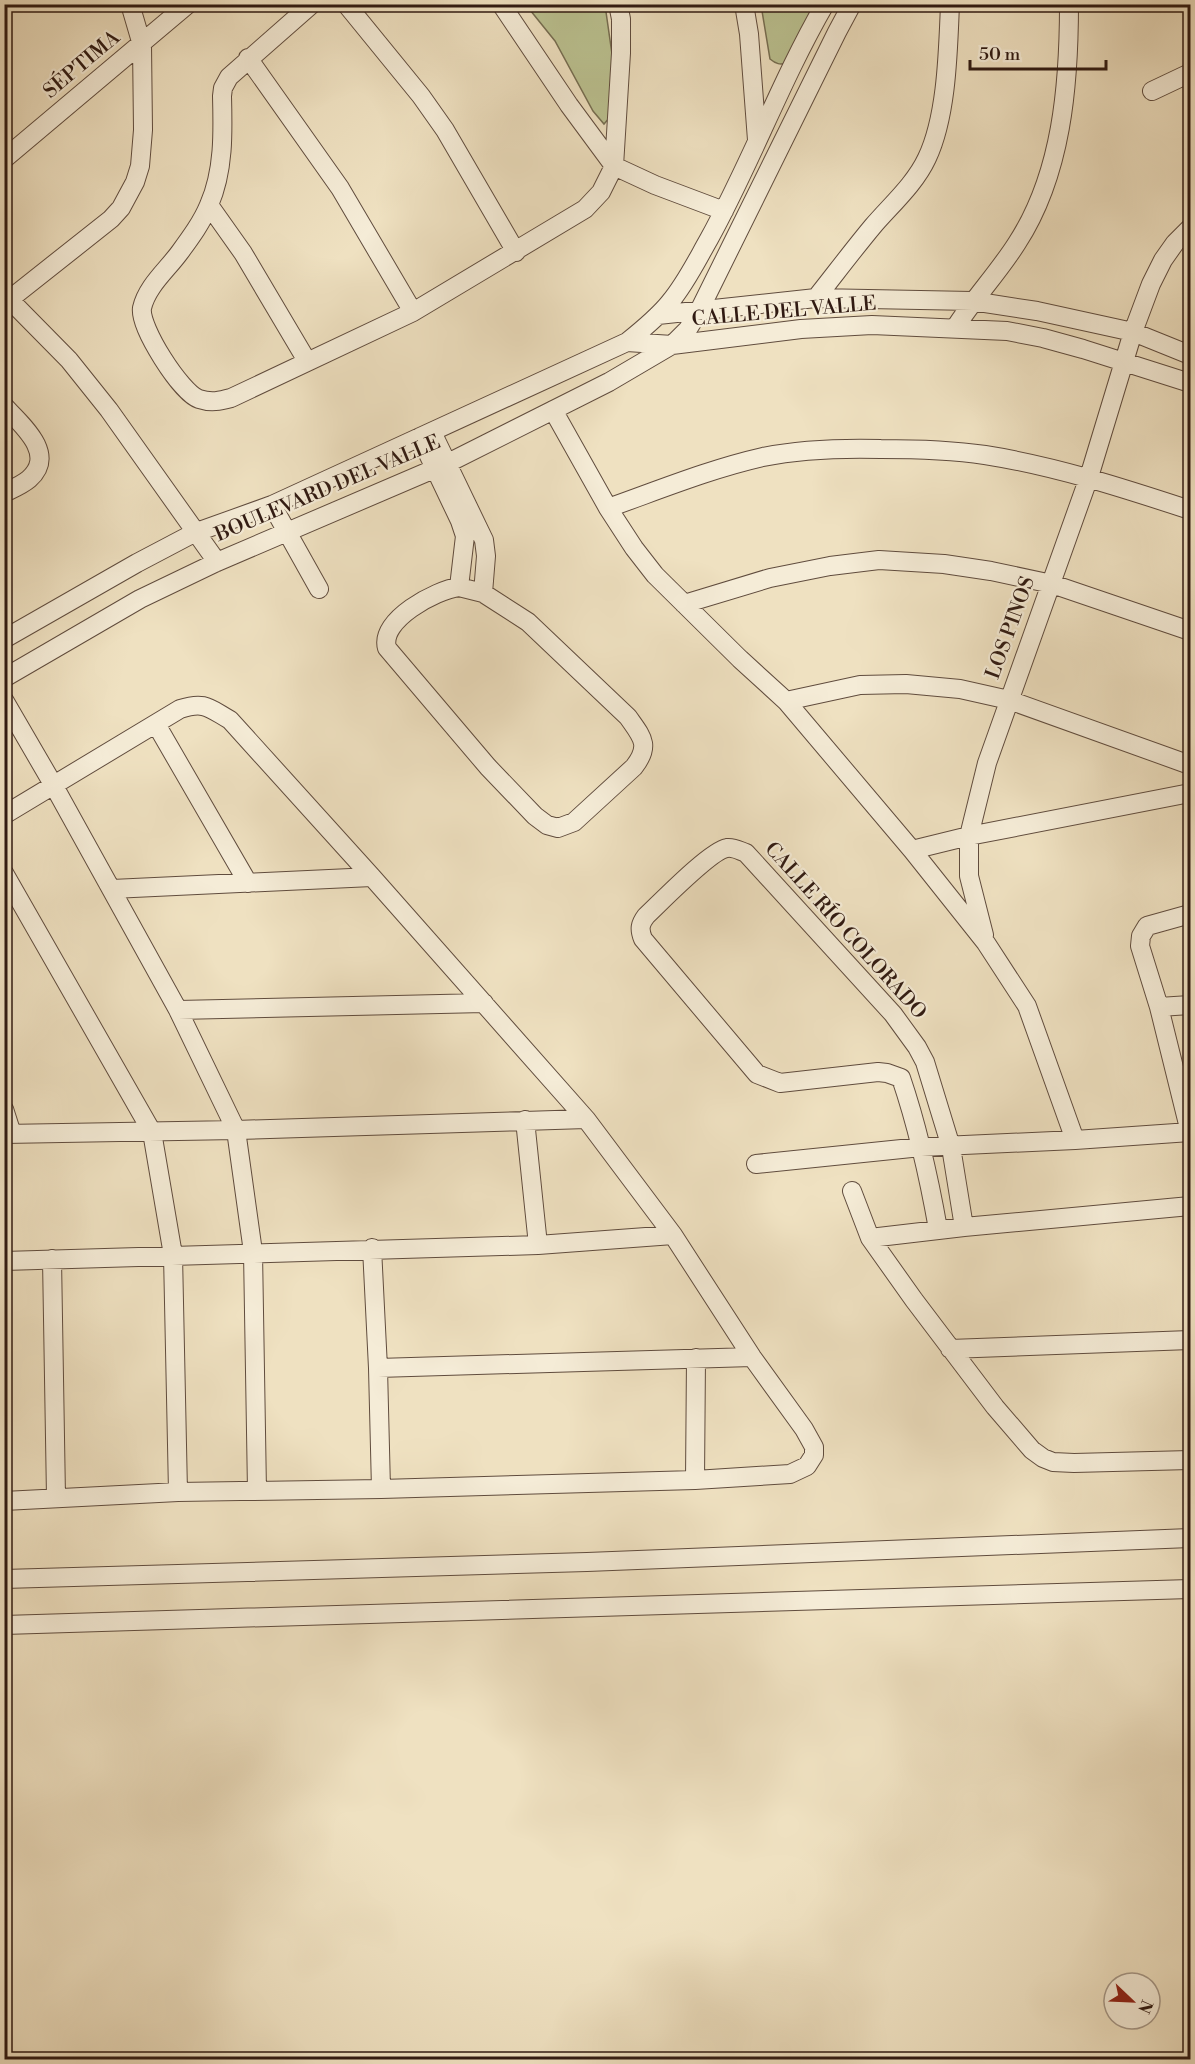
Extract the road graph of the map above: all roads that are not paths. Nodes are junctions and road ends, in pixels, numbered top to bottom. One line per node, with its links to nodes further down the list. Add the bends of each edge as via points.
1 (130, 4): 12 (street)
2 (188, 4): 12 (street, SÉPTIMA)
3 (312, 4): 13 (street)
4 (346, 4): 22 (street, via 445,130)
5 (501, 4): 18 (street)
6 (618, 4): 18 (street, via 621,53)
7 (744, 4): 16 (street)
8 (825, 4): 16 (street, BOULEVARD DEL VALLE)
9 (852, 4): 26 (street)
10 (950, 4): 24 (street, via 939,123 926,161)
11 (1069, 4): 25 (street, via 1064,107 1044,187 1017,243)
12 (142, 45): 17 (street, SÉPTIMA); 23 (street, via 143,130 140,166 133,188 121,208 86,240)
13 (248, 58): 19 (street, via 229,76 223,88 221,152); 27 (street, via 340,188)
14 (1191, 73): 15 (street)
15 (1152, 91)
16 (757, 143): 20 (street, BOULEVARD DEL VALLE)
17 (4, 159)
18 (614, 166): 20 (street); 22 (street, via 601,192 585,209)
19 (209, 205): 34 (street); 34 (street, via 185,246 145,299 143,321 166,362 189,393 214,402 231,398)
20 (724, 212): 28 (street, BOULEVARD DEL VALLE, via 681,286)
21 (1191, 228): 30 (street, LOS PINOS, via 1163,260)
22 (516, 252): 27 (street)
23 (7, 296): 46 (street, via 69,360 109,410)
24 (816, 298): 25 (street, CALLE DEL VALLE); 26 (street, CALLE DEL VALLE)
25 (972, 301): 29 (street); 30 (street, CALLE DEL VALLE)
26 (699, 311): 28 (street, CALLE DEL VALLE); 32 (street)
27 (413, 312): 34 (street)
28 (658, 315): 31 (street, BOULEVARD DEL VALLE)
29 (955, 328): 32 (street, CALLE DEL VALLE, via 813,328); 35 (street, CALLE DEL VALLE, via 1043,338)
30 (1133, 332): 33 (street, CALLE DEL VALLE); 35 (street, LOS PINOS)
31 (627, 342): 32 (street, CALLE DEL VALLE); 39 (street, BOULEVARD DEL VALLE)
32 (672, 345): 38 (street, BOULEVARD DEL VALLE)
33 (1191, 354)
34 (307, 361)
35 (1123, 361): 36 (street, CALLE DEL VALLE); 41 (street, LOS PINOS)
36 (1191, 383)
37 (4, 406): 42 (street, via 32,437 41,457 38,469 28,480)
38 (554, 410): 40 (street, BOULEVARD DEL VALLE); 44 (street)
39 (426, 434): 40 (street); 43 (street, BOULEVARD DEL VALLE)
40 (441, 466): 47 (street, BOULEVARD DEL VALLE); 50 (street, via 465,536); 52 (street, via 484,540)
41 (1089, 477): 44 (street, via 982,455 838,448 764,457 725,467); 45 (street); 49 (street, LOS PINOS)
42 (4, 493)
43 (272, 505): 46 (street, BOULEVARD DEL VALLE); 47 (street)
44 (608, 508): 53 (street, via 633,548)
45 (1191, 510)
46 (194, 533): 48 (street); 55 (street, BOULEVARD DEL VALLE)
47 (287, 533): 48 (street, BOULEVARD DEL VALLE); 51 (street)
48 (217, 562): 56 (street, BOULEVARD DEL VALLE, via 140,599)
49 (1052, 584): 53 (street, via 944,564 879,560 770,578); 54 (street); 58 (street, LOS PINOS)
50 (459, 587): 52 (street); 52 (street, via 432,596 400,617 387,634 387,648 535,816 547,825 566,826 634,767 645,747 641,735 628,717 528,622)
51 (320, 589)
52 (483, 593)
53 (684, 604): 59 (street)
54 (1191, 631)
55 (4, 639)
56 (4, 678)
57 (4, 700): 62 (street)
58 (1009, 700): 59 (street, via 906,684 860,685); 61 (street); 65 (street, LOS PINOS, via 987,763)
59 (786, 701): 66 (street)
60 (156, 724): 62 (street); 68 (street, via 196,704 230,720); 69 (street)
61 (1191, 765)
62 (54, 786): 64 (street); 70 (street)
63 (1191, 792): 65 (street)
64 (4, 815)
65 (969, 836): 66 (street); 72 (street, LOS PINOS, via 969,876)
66 (912, 850): 72 (street)
67 (4, 873): 81 (street)
68 (372, 877): 69 (street); 73 (street)
69 (248, 883): 70 (street)
70 (112, 889): 76 (street)
71 (1191, 914): 75 (street, via 1148,926 1141,936 1142,957)
72 (986, 943): 84 (street, via 1027,1006)
73 (484, 1004): 76 (street); 78 (street)
74 (1191, 1005): 75 (street)
75 (1159, 1007): 82 (street)
76 (178, 1010): 80 (street)
77 (4, 1109): 83 (street)
78 (586, 1119): 79 (street); 92 (street)
79 (525, 1120): 80 (street); 94 (street)
80 (236, 1130): 81 (street); 96 (street)
81 (152, 1132): 83 (street); 97 (street)
82 (1190, 1132): 84 (street)
83 (8, 1134)
84 (1075, 1140): 86 (street)
85 (921, 1147): 86 (street); 86 (street, CALLE RÍO COLORADO, via 901,1078 896,1075 878,1072 780,1083 757,1074 643,939 641,923 646,916 720,851 737,849 746,854 908,1032 924,1062); 87 (street); 91 (street)
86 (951, 1147): 90 (street)
87 (756, 1164)
88 (852, 1191): 93 (street)
89 (1191, 1206): 90 (street)
90 (964, 1227): 91 (street)
91 (938, 1230): 93 (street)
92 (673, 1235): 94 (street); 102 (street)
93 (870, 1238): 101 (street)
94 (538, 1245): 95 (street)
95 (372, 1248): 96 (street); 104 (street)
96 (253, 1252): 97 (street); 108 (street)
97 (173, 1255): 98 (street); 109 (street)
98 (52, 1259): 99 (street); 110 (street)
99 (4, 1261)
100 (1191, 1340): 101 (street)
101 (950, 1349): 105 (street, via 995,1407 1043,1458 1074,1463)
102 (752, 1357): 103 (street); 106 (street, via 804,1429 814,1447 812,1462 790,1474)
103 (696, 1358): 104 (street); 106 (street)
104 (378, 1368): 107 (street)
105 (1191, 1460)
106 (695, 1480): 107 (street)
107 (381, 1489): 108 (street)
108 (257, 1491): 109 (street)
109 (178, 1492): 110 (street)
110 (56, 1497): 111 (street)
111 (4, 1501)
112 (1191, 1538): 113 (street, via 587,1562)
113 (4, 1579)
114 (1191, 1589): 115 (street)
115 (4, 1625)

